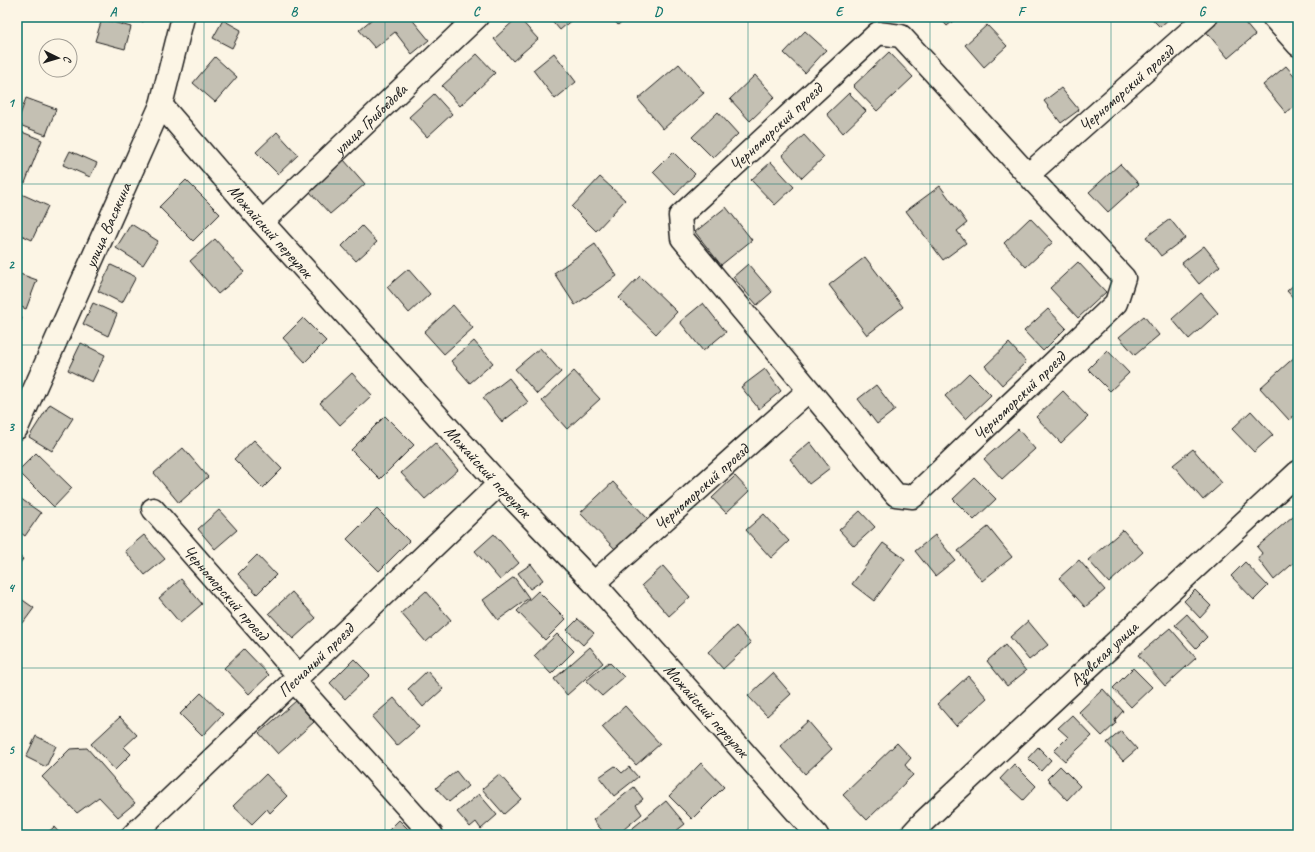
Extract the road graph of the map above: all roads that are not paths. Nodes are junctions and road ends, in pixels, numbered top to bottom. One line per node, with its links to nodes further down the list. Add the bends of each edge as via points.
1 (182, 17): 6 (street, улица Васякина)
2 (477, 17): 8 (street, улица Грибоедова)
3 (1206, 17): 7 (street, Черноморский проезд)
4 (1273, 17): 5 (street)
5 (1298, 45)
6 (161, 105): 8 (street, Можайский переулок); 10 (street, улица Васякина)
7 (1028, 175): 9 (street, Черноморский проезд, via 1124,278 1116,303 913,497 896,495); 9 (street, Черноморский проезд, via 901,36 878,33 680,216 682,238)
8 (262, 222): 12 (street, Можайский переулок)
9 (809, 390): 14 (street, Черноморский проезд)
10 (17, 428)
11 (1298, 472): 19 (street, Азовская улица)
12 (499, 484): 14 (street, Можайский переулок); 15 (street, Песчаный проезд)
13 (153, 509): 15 (street, Черноморский проезд)
14 (594, 583): 18 (street, Можайский переулок)
15 (296, 679): 16 (street, Песчаный проезд); 17 (street, Черноморский проезд)
16 (133, 835)
17 (432, 835)
18 (817, 835)
19 (910, 835)

